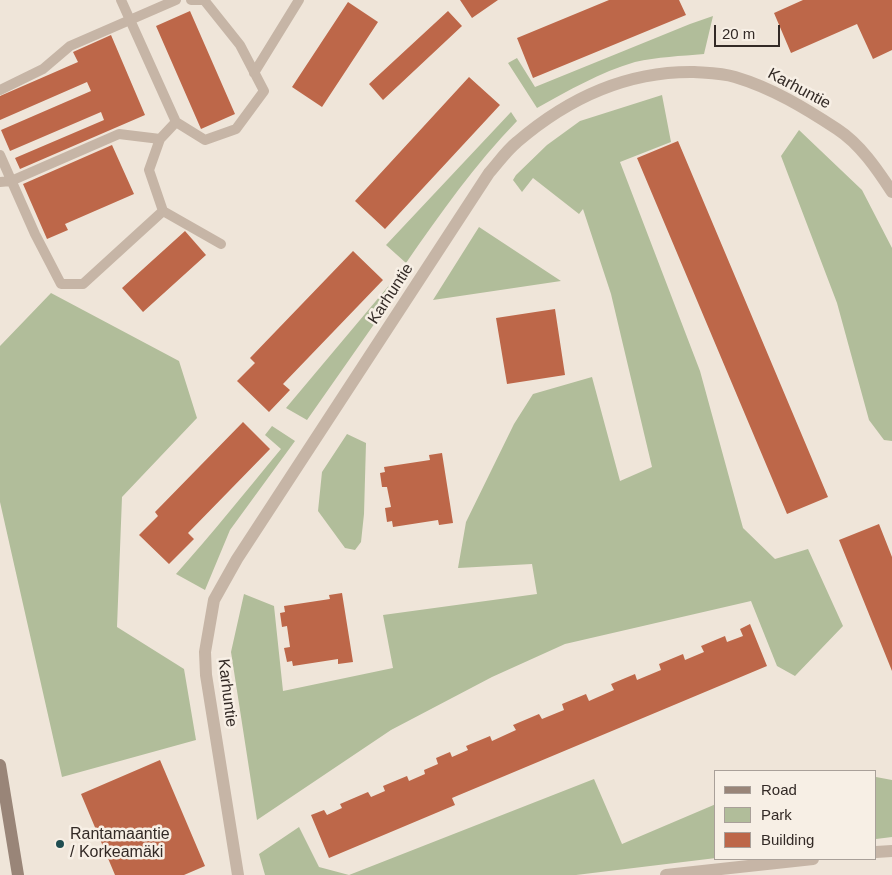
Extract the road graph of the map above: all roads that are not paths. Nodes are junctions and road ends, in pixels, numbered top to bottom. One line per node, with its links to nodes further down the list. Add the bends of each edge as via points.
1 (120, 0): 5 (lane)
2 (176, 0): 5 (lane)
3 (191, 0): 6 (lane, via 204,0 240,45)
4 (299, 0): 6 (lane)
5 (130, 21): 7 (lane, via 70,46 43,69); 8 (lane)
6 (254, 73): 8 (lane, via 264,92 236,129 205,140)
7 (0, 90)
8 (176, 122): 9 (lane)
9 (160, 138): 11 (lane, via 119,134); 14 (lane, via 149,170)
10 (0, 155): 11 (lane)
11 (11, 180): 12 (lane); 14 (lane, via 61,284 83,284)
12 (0, 182)
13 (892, 192): 22 (street, Karhuntie, via 877,169 847,136 831,125 772,90 735,77 711,73 676,72 616,83 547,118 515,143 485,180 214,600 205,652 206,675)
14 (163, 211): 15 (lane)
15 (221, 244)
16 (0, 765): 21 (main road)
17 (892, 851): 18 (street)
18 (877, 852)
19 (805, 860): 20 (street)
20 (715, 872): 23 (street)
21 (18, 875)
22 (238, 875)
23 (666, 875)

